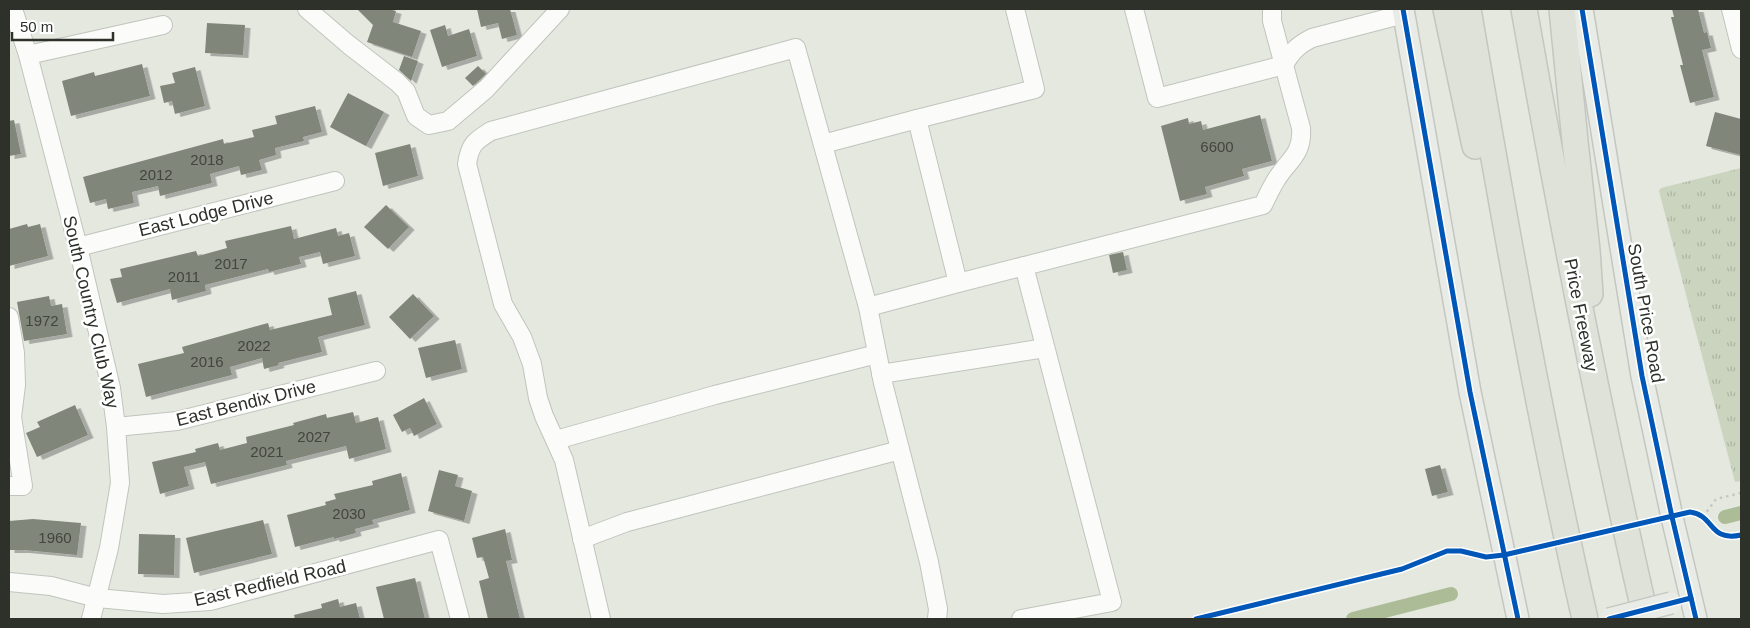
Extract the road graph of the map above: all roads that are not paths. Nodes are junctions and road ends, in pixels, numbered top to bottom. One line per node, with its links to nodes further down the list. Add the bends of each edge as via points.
1 (13, 9): 16 (street, South Country Club Way)
2 (307, 9): 3 (street, via 406,90 416,116 429,125 448,121 486,89)
3 (560, 9)
4 (1015, 9): 18 (street, via 1035,89)
5 (1134, 9): 17 (street, via 1157,98)
6 (1272, 9): 17 (street, via 1272,21)
7 (1446, 9): 28 (highway, via 1483,188)
8 (1468, 9): 28 (highway)
9 (1524, 9): 32 (highway, Price Freeway)
10 (1562, 9): 32 (highway, via 1588,250)
11 (1582, 9): 40 (main road, South Price Road, via 1642,376 1672,517)
12 (1731, 9): 15 (street)
13 (1403, 11): 17 (street, via 1312,38 1298,45); 46 (main road, via 1470,392)
14 (163, 24): 16 (street)
15 (1741, 49)
16 (28, 55): 21 (street, South Country Club Way)
17 (1284, 65): 22 (street, via 1302,138 1299,150 1276,178 1263,205)
18 (917, 119): 19 (street); 23 (street)
19 (823, 144): 24 (street); 34 (street, via 796,48 492,131 476,140 469,150 467,164 501,295 522,337 532,364 538,398)
20 (335, 182): 21 (street, East Lodge Drive)
21 (78, 247): 33 (street, South Country Club Way, via 111,388)
22 (1024, 266): 23 (street); 26 (street)
23 (958, 283): 24 (street)
24 (868, 307): 27 (street)
25 (9, 317): 31 (street, via 15,352)
26 (1045, 348): 30 (street); 45 (street, via 1112,602)
27 (877, 354): 30 (street); 34 (street)
28 (1531, 368): 47 (highway)
29 (376, 371): 33 (street, East Bendix Drive, via 177,421)
30 (881, 374): 35 (street)
31 (12, 386): 36 (street, via 12,417 23,486)
32 (1597, 392): 49 (highway, Price Freeway)
33 (116, 427): 39 (street, South Country Club Way, via 120,483)
34 (556, 440): 37 (street, via 564,460)
35 (900, 450): 37 (street, via 627,522); 44 (street, via 928,562 938,609)
36 (9, 486)
37 (582, 539): 43 (street)
38 (9, 582): 39 (street, East Redfield Road, via 51,586)
39 (97, 598): 41 (street, South Country Club Way); 42 (street, East Redfield Road, via 163,604 210,601 439,540)
40 (1681, 601): 48 (main road, bridge); 50 (main road, South Price Road)
41 (91, 619)
42 (460, 619)
43 (601, 619)
44 (937, 619)
45 (1021, 619)
46 (1518, 619)
47 (1585, 619)
48 (1608, 619)
49 (1646, 619)
50 (1696, 619)

